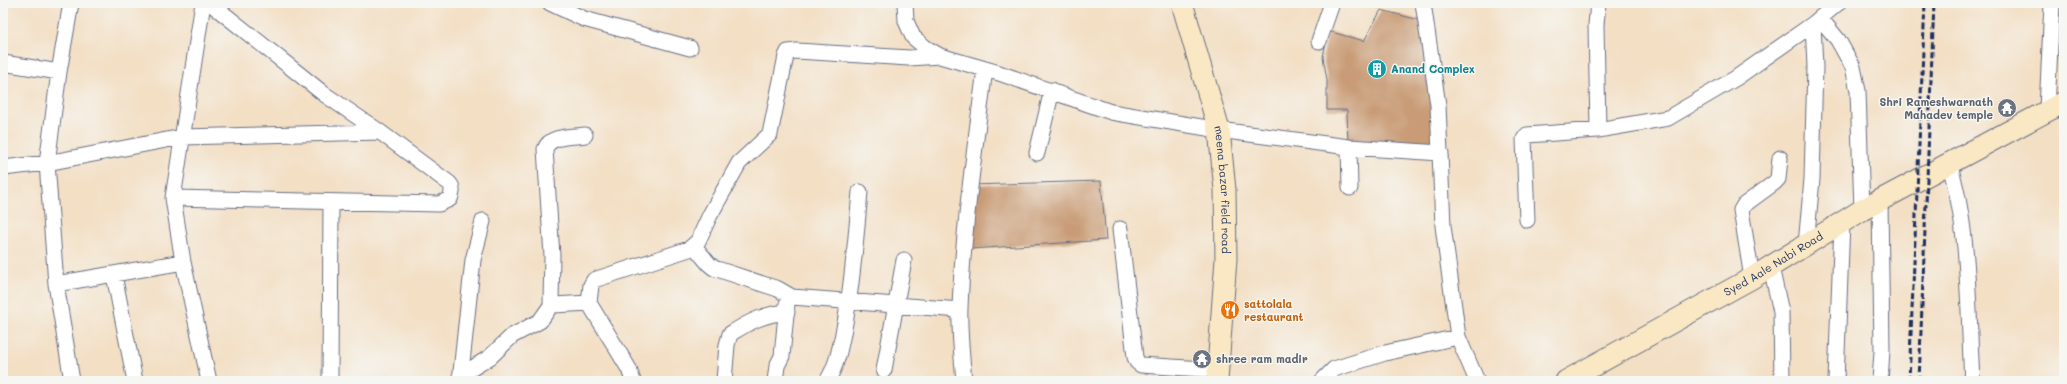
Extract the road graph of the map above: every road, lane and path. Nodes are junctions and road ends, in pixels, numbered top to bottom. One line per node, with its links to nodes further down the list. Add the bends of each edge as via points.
1 (71, 3): 18 (street)
2 (203, 3): 25 (street)
3 (210, 3): 23 (street, via 324,94)
4 (550, 3): 14 (street, via 584,19)
5 (905, 3): 15 (street, via 906,21 913,36)
6 (1182, 3): 21 (main road, meena bazar field road)
7 (1332, 3): 13 (street)
8 (1423, 3): 28 (street, via 1437,98)
9 (1598, 3): 22 (street)
10 (1838, 3): 12 (street)
11 (2052, 3): 20 (street)
12 (1817, 21): 22 (street, via 1736,78 1673,116 1658,121); 38 (street, via 1838,40 1853,67 1858,91); 43 (street, via 1812,179)
13 (1319, 41)
14 (690, 48)
15 (940, 56): 17 (street); 44 (street, via 909,58 788,52 770,134 739,162)
16 (3, 63): 18 (street)
17 (985, 69): 19 (street); 56 (street, via 970,178)
18 (59, 72): 31 (street)
19 (1052, 90): 21 (street, via 1111,112); 27 (street)
20 (2055, 106): 30 (main road, Syed Aale Nabi Road)
21 (1219, 130): 26 (street); 60 (main road, meena bazar field road, via 1225,190 1226,259)
22 (1598, 130): 39 (street, via 1525,136)
23 (380, 132): 25 (street); 37 (street, via 448,183 452,189 450,199 439,204)
24 (585, 135): 54 (street, via 552,140 545,149 552,256)
25 (182, 137): 31 (street); 35 (street)
26 (1349, 146): 28 (street); 33 (street)
27 (1037, 153)
28 (1441, 153): 58 (street, via 1443,226)
29 (1780, 158): 49 (street, via 1778,179 1741,210)
30 (1949, 162): 36 (main road, Syed Aale Nabi Road); 77 (street, via 1963,236)
31 (47, 163): 32 (street); 50 (street)
32 (3, 168)
33 (1350, 188)
34 (860, 192): 52 (street)
35 (173, 198): 37 (street); 46 (street)
36 (1880, 200): 38 (main road, Syed Aale Nabi Road); 76 (street)
37 (332, 202): 65 (street)
38 (1862, 210): 41 (main road, Syed Aale Nabi Road)
39 (1527, 220)
40 (483, 221): 61 (street, via 473,260)
41 (1842, 222): 43 (main road, Syed Aale Nabi Road); 75 (street)
42 (1120, 229): 60 (street, via 1137,362 1141,365)
43 (1806, 245): 47 (main road, Syed Aale Nabi Road)
44 (694, 246): 51 (street, via 714,268 778,289); 53 (street, via 594,280)
45 (904, 260): 55 (street)
46 (183, 262): 48 (street); 64 (street)
47 (1771, 267): 49 (main road, Syed Aale Nabi Road); 74 (street, via 1781,312)
48 (114, 275): 50 (street); 63 (street)
49 (1752, 278): 73 (main road, Syed Aale Nabi Road)
50 (56, 284): 62 (street)
51 (788, 296): 52 (street); 57 (street)
52 (848, 302): 55 (street); 69 (street, via 839,352)
53 (589, 303): 54 (street); 66 (street, via 629,369)
54 (552, 304): 61 (street, via 540,321 512,336 490,357)
55 (896, 306): 56 (street); 59 (street)
56 (960, 310): 70 (street)
57 (787, 312): 67 (street, via 767,314 730,334); 68 (street, via 782,356 777,366)
58 (1458, 337): 71 (street, via 1334,369); 72 (street)
59 (884, 370)
60 (1218, 376)
61 (460, 378)
62 (72, 381)
63 (135, 381)
64 (210, 381)
65 (330, 381)
66 (633, 381)
67 (724, 381)
68 (775, 381)
69 (827, 381)
70 (964, 381)
71 (1322, 381)
72 (1477, 381)
73 (1566, 381)
74 (1782, 381)
75 (1836, 381)
76 (1880, 381)
77 (1972, 381)

